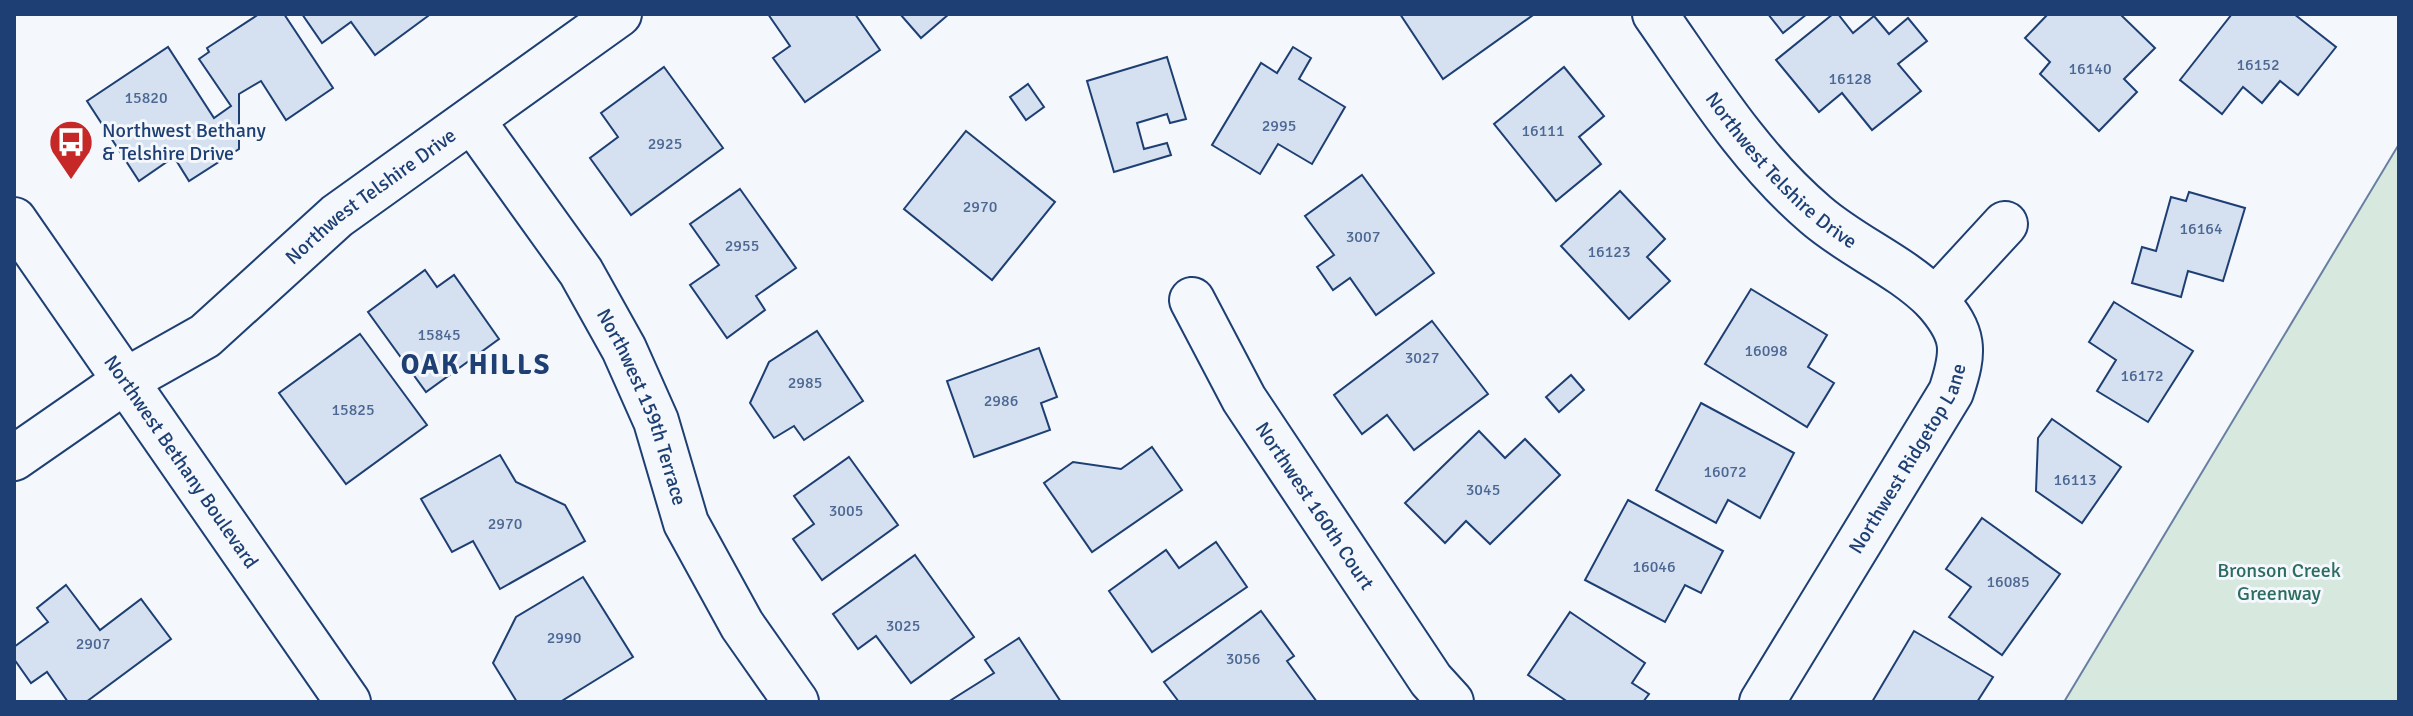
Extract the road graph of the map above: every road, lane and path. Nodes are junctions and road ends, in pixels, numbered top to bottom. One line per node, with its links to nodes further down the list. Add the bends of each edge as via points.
1 (619, 14): 3 (street, Northwest Telshire Drive)
2 (1655, 14): 7 (street, Northwest Telshire Drive, via 1745,140 1788,190)
3 (472, 120): 8 (street, Northwest Telshire Drive, via 337,216 205,336); 11 (street, Northwest 159th Terrace, via 581,272 624,349 656,421 686,523 742,625)
4 (14, 220): 8 (street, Northwest Bethany Boulevard)
5 (2005, 224): 7 (street)
6 (1192, 300): 12 (street, Northwest 160th Court, via 1244,399 1431,680)
7 (1935, 300): 13 (street, Northwest Ridgetop Lane, via 1953,320 1961,341 1951,392)
8 (125, 381): 9 (street, Northwest Telshire Drive); 10 (street, Northwest Bethany Boulevard)
9 (14, 458)
10 (348, 702)
11 (796, 702)
12 (1451, 702)
13 (1762, 702)

